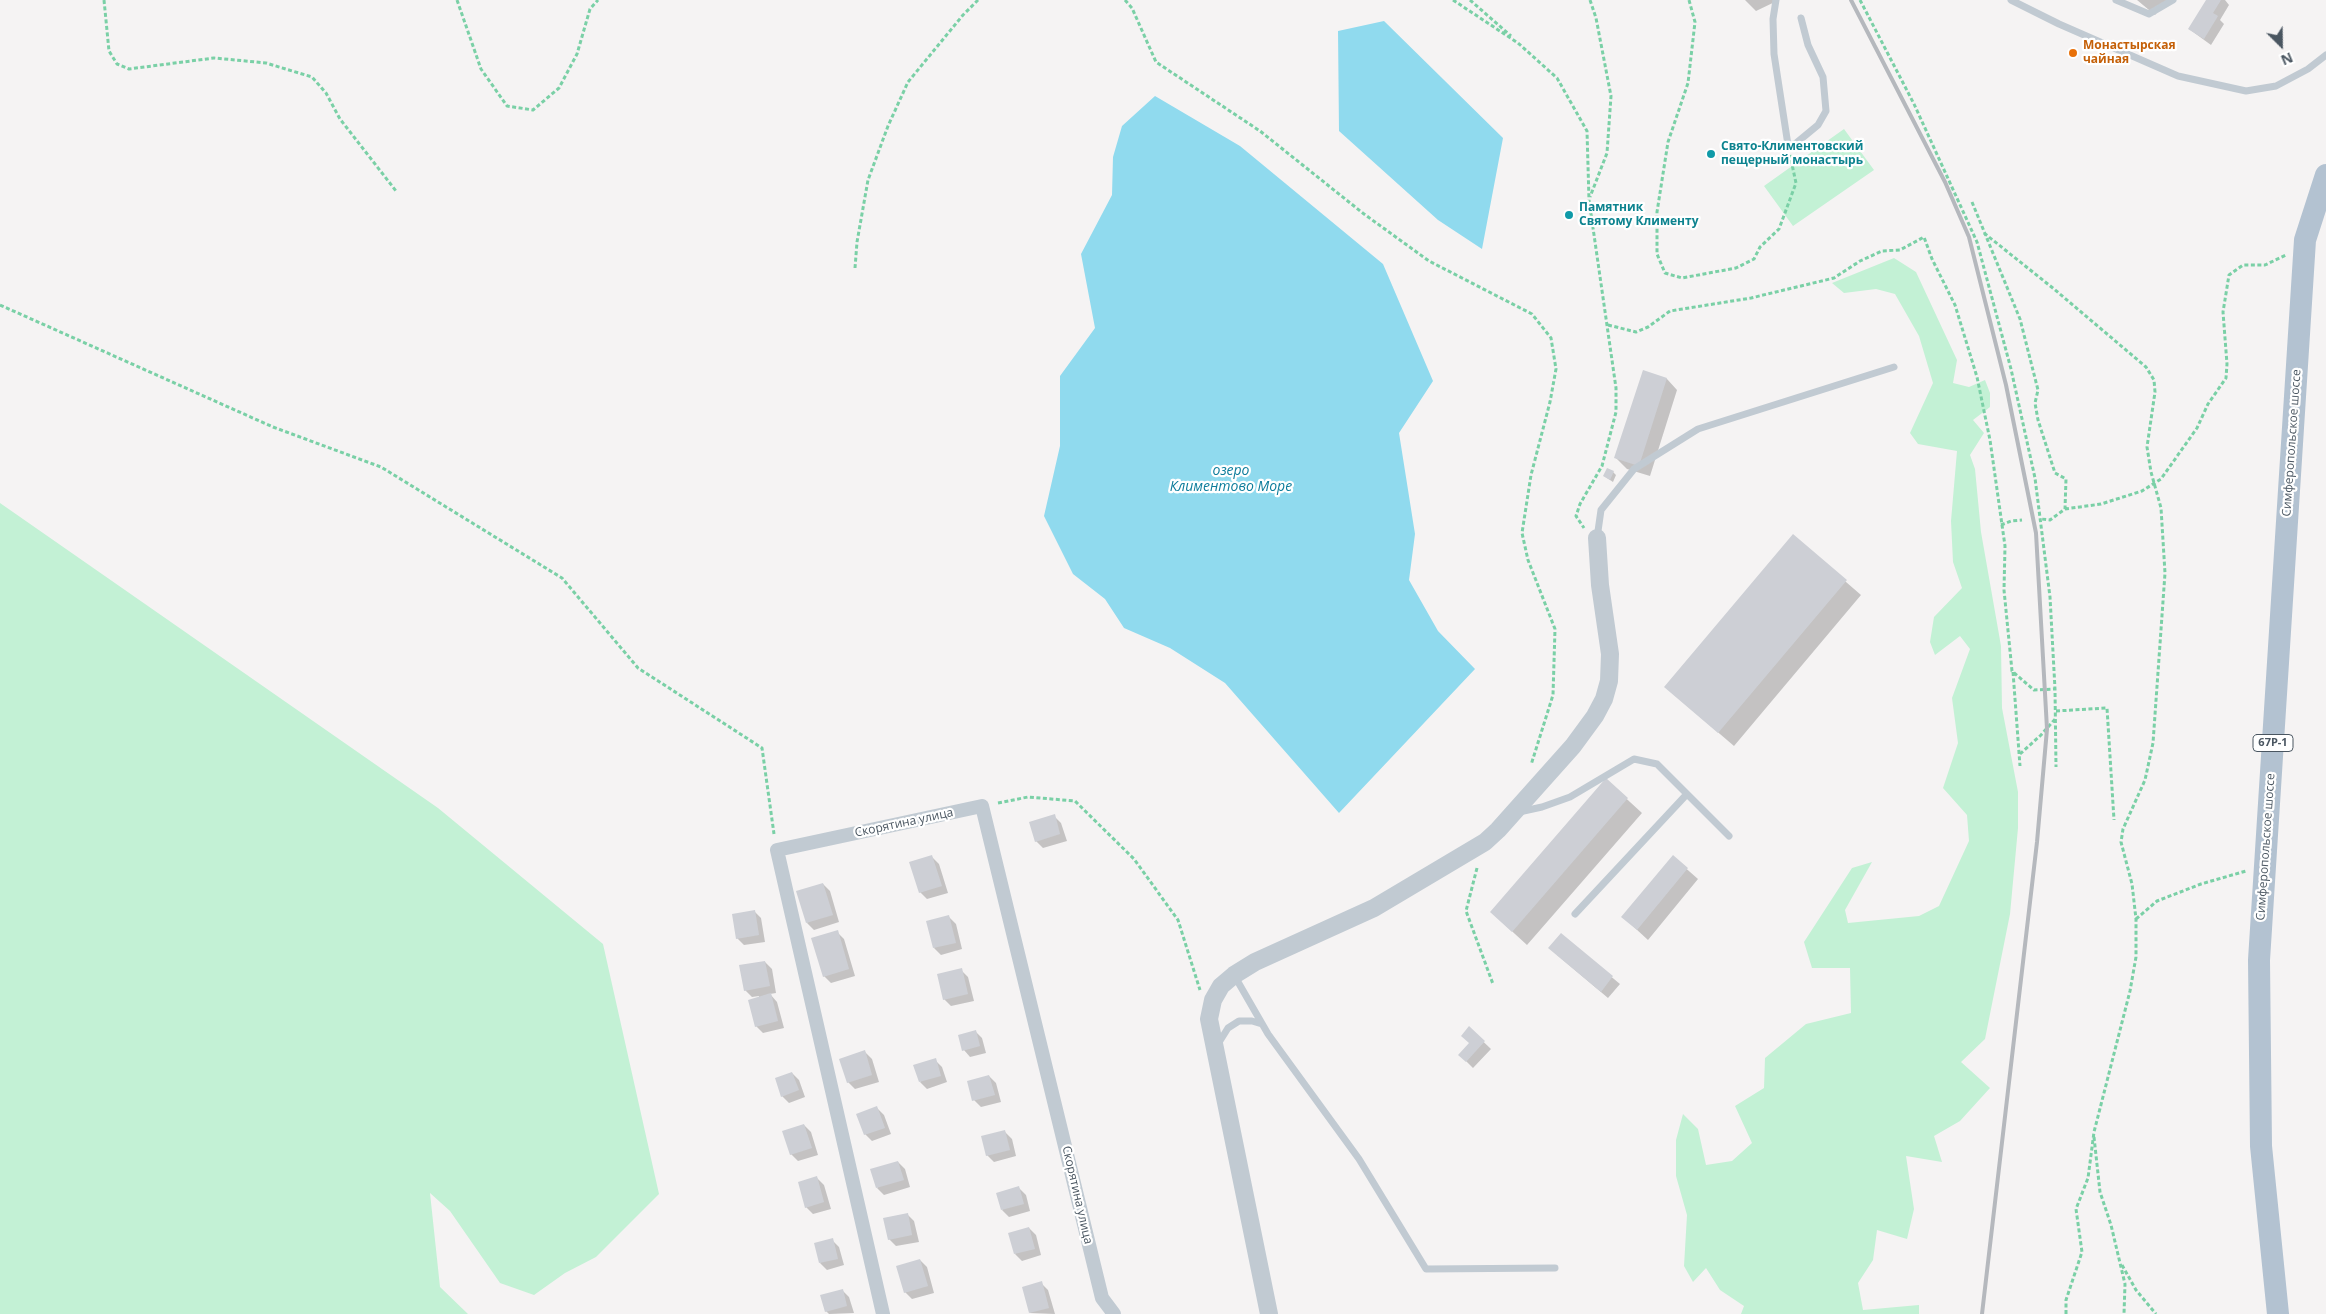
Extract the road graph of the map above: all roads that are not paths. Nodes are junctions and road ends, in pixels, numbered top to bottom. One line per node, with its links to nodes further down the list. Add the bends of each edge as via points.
1 (1776, 0): 5 (lane, via 1774,54 1788,144 1795,144 1818,125 1826,111 1823,77 1808,45)
2 (2011, 0): 6 (lane, via 2178,76 2246,91 2276,86)
3 (2116, 0): 4 (lane, via 2149,14)
4 (2173, 0)
5 (1802, 18)
6 (2326, 55)
7 (2326, 174): 21 (main road, Симферопольское шоссе / 67Р-1, via 2304,246 2259,960 2261,1146)
8 (1894, 367): 9 (lane, via 1698,429 1634,469 1602,510)
9 (1597, 538): 11 (street, via 1610,654 1609,682 1604,699 1573,746)
10 (1687, 794): 11 (lane, via 1657,764 1634,759 1570,797); 12 (lane); 13 (lane)
11 (1511, 814): 14 (street, via 1485,842 1374,908)
12 (1729, 836)
13 (1575, 914)
14 (1234, 974): 15 (lane); 16 (street, via 1221,986 1213,1000 1209,1019)
15 (1262, 1024): 16 (lane, via 1240,1021 1228,1028 1220,1039); 17 (lane, via 1359,1159 1426,1269)
16 (1216, 1054): 20 (street)
17 (1555, 1268)
18 (883, 1314): 19 (street, Скорятина улица, via 777,850 982,806 1102,1298)
19 (1114, 1314)
20 (1269, 1314)
21 (2278, 1314)

